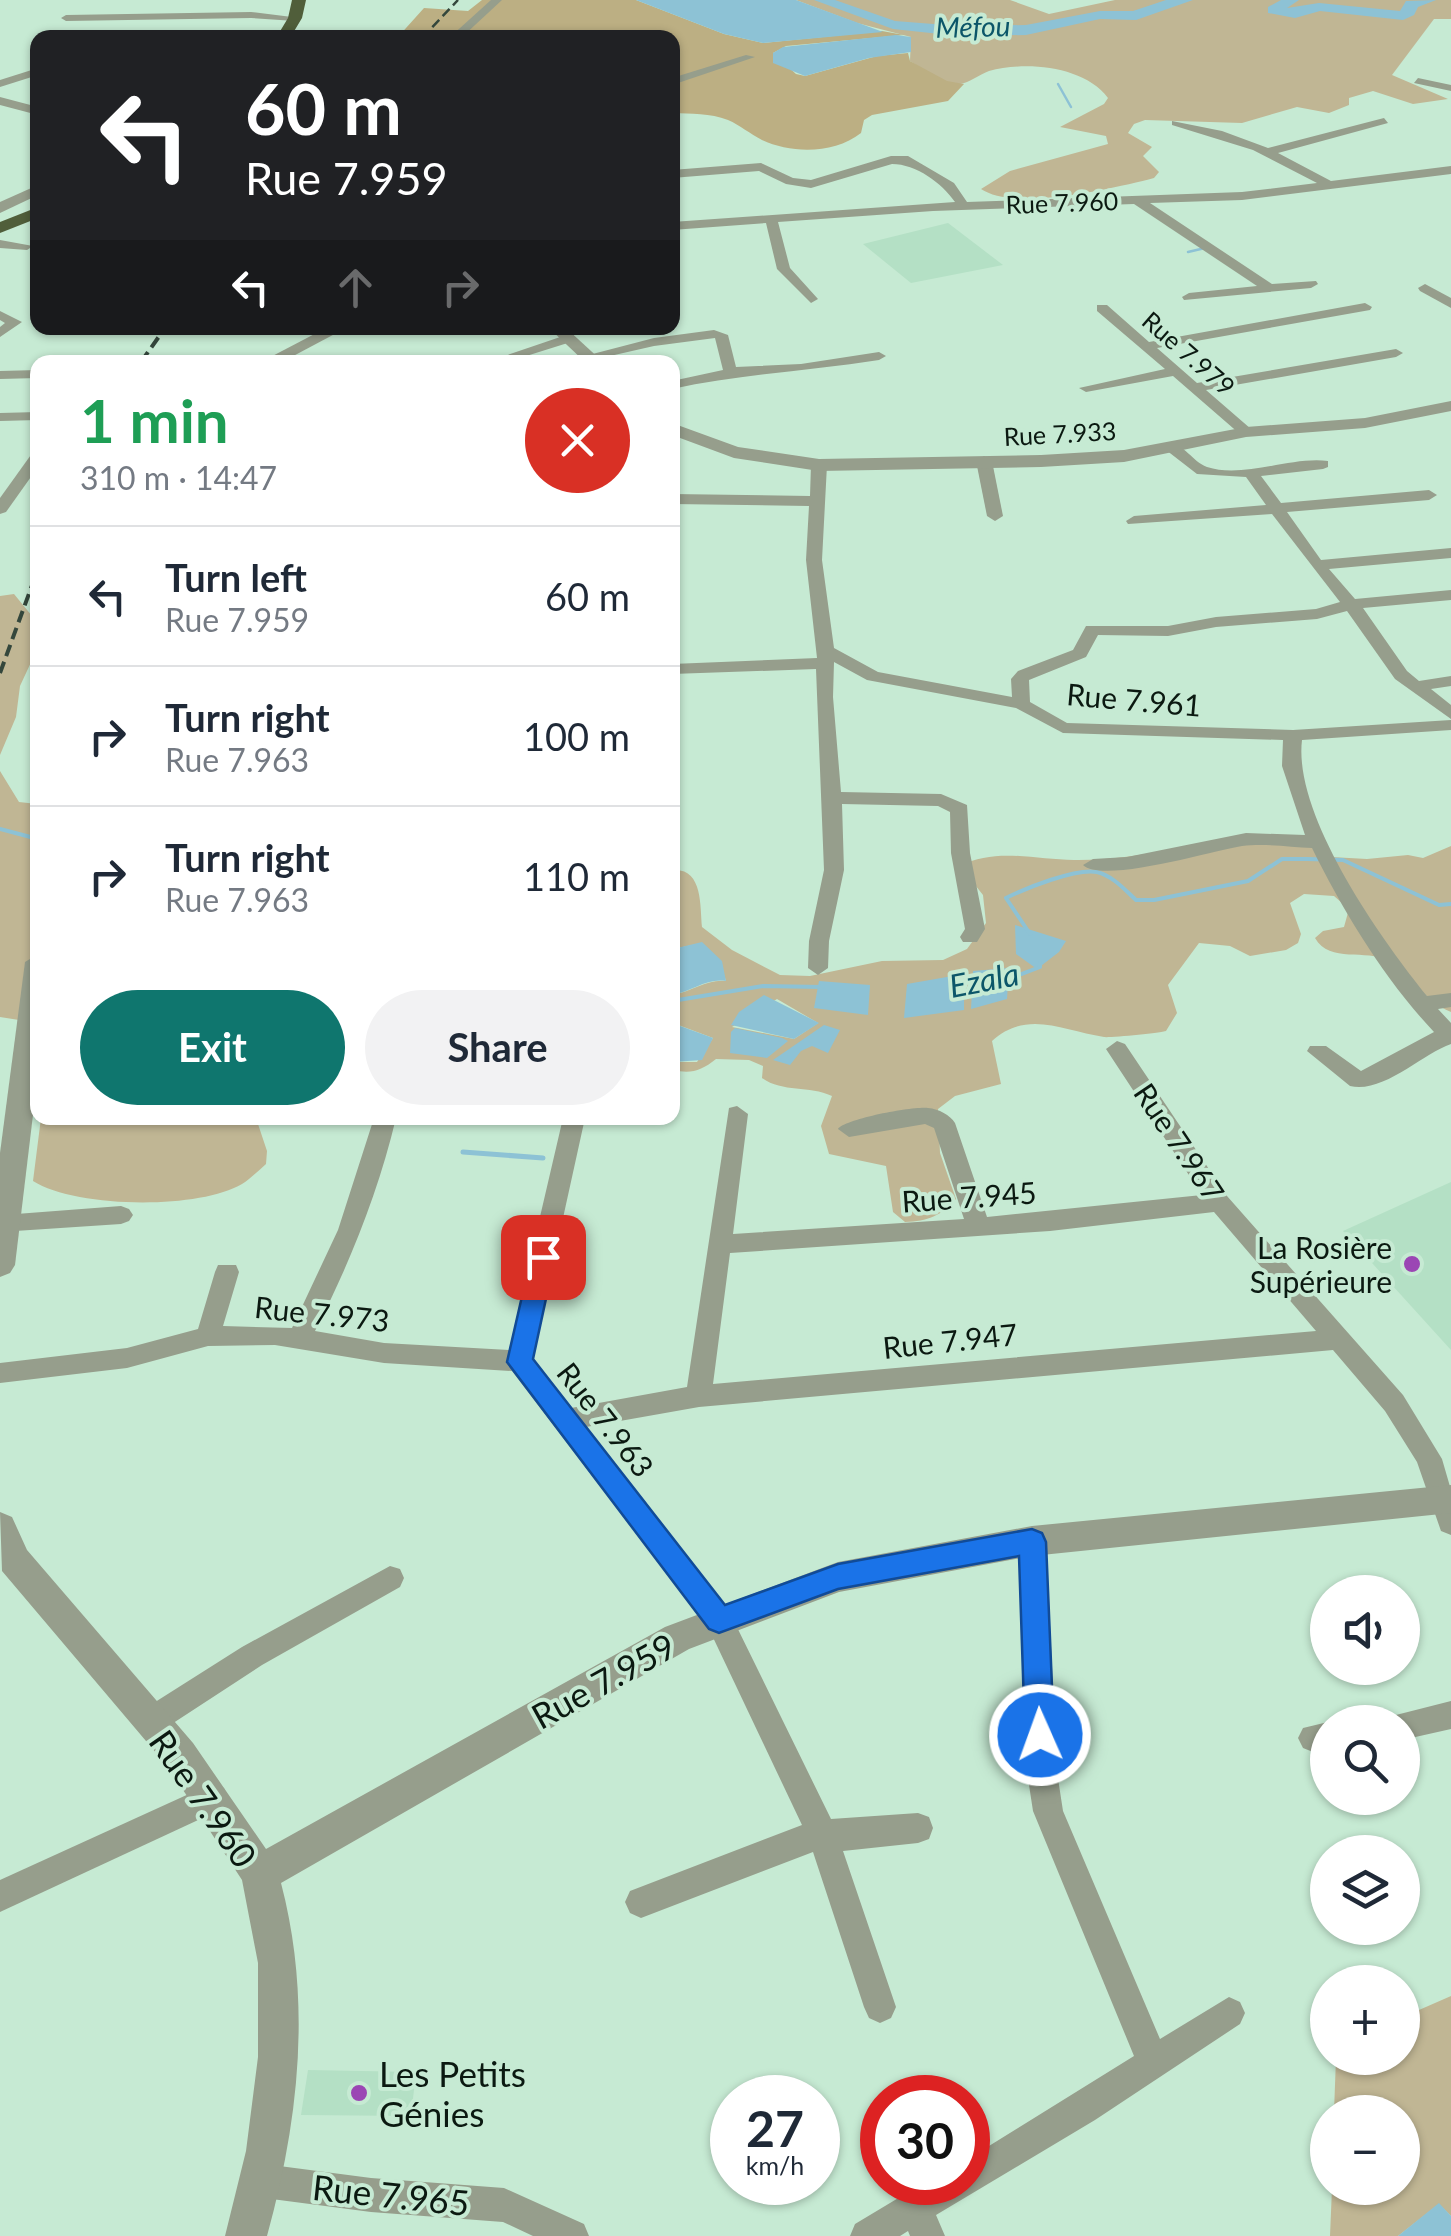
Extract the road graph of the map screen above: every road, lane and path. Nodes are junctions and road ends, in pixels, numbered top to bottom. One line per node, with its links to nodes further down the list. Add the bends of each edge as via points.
1 (299, 0): 4 (highway)
2 (497, 0): 6 (street)
3 (66, 18): 4 (street)
4 (295, 18): 5 (highway)
5 (288, 30)
6 (463, 30)
7 (750, 57): 9 (street)
8 (30, 75): 11 (street)
9 (680, 79)
10 (1418, 81): 12 (street)
11 (0, 84)
12 (1451, 88)
13 (0, 101): 14 (street)
14 (30, 110)
15 (1384, 121): 17 (street)
16 (1176, 124): 17 (street)
17 (1271, 151): 20 (street)
18 (1451, 170): 20 (street, Rue 7.960)
19 (680, 173): 23 (street, via 761,167 811,184 908,160 950,186)
20 (1332, 187): 22 (street, Rue 7.960)
21 (30, 194): 24 (street)
22 (1136, 199): 23 (street, Rue 7.960); 32 (street)
23 (964, 206): 26 (street, Rue 7.960)
24 (0, 208)
25 (30, 215): 28 (highway)
26 (771, 219): 27 (street, Rue 7.960); 35 (street, via 784,269)
27 (680, 225)
28 (0, 228)
29 (0, 244): 30 (street)
30 (27, 246)
31 (1311, 284): 32 (street)
32 (1269, 288): 34 (street)
33 (1424, 288): 36 (street)
34 (1189, 296)
35 (811, 300)
36 (1451, 304)
37 (1365, 307): 44 (street)
38 (1102, 308): 44 (street, Rue 7.979)
39 (0, 315): 40 (street, via 15,322)
40 (0, 333)
41 (324, 335): 46 (street)
42 (558, 335): 47 (street)
43 (565, 335): 48 (street)
44 (1148, 346): 51 (street, Rue 7.979)
45 (1396, 353): 56 (street)
46 (284, 355)
47 (511, 355)
48 (586, 355)
49 (608, 355): 52 (street, via 720,334)
50 (880, 356): 52 (street)
51 (1179, 371): 56 (street, Rue 7.979); 57 (street)
52 (732, 372): 55 (street)
53 (30, 374): 54 (street)
54 (0, 375)
55 (680, 384)
56 (1198, 387): 62 (street, Rue 7.979)
57 (1086, 388)
58 (1451, 406): 62 (street, Rue 7.933, via 1330,427)
59 (30, 416): 60 (street)
60 (0, 417)
61 (680, 432): 66 (street, Rue 7.933, via 734,452)
62 (1246, 432): 63 (street, Rue 7.933)
63 (1172, 448): 64 (street, Rue 7.933, via 1102,458); 68 (street, via 1202,470)
64 (984, 461): 66 (street, Rue 7.933); 74 (street)
65 (1323, 464): 68 (street)
66 (820, 465): 71 (street)
67 (30, 466): 73 (street)
68 (1250, 473): 72 (street)
69 (1429, 496): 72 (street)
70 (680, 499): 71 (street)
71 (818, 501): 80 (street, via 814,560)
72 (1274, 508): 75 (street); 77 (street)
73 (0, 509)
74 (996, 516)
75 (1134, 521)
76 (1451, 553): 77 (street)
77 (1317, 564): 79 (street)
78 (1451, 595): 79 (street)
79 (1352, 604): 83 (street, via 1402,675); 84 (street, via 1168,632 1092,630 1080,653 1024,674)
80 (826, 657): 81 (street); 84 (street, Rue 7.961, via 873,676); 88 (street)
81 (680, 668)
82 (1451, 682): 83 (street)
83 (1419, 686): 85 (street)
84 (1021, 704): 87 (street, Rue 7.961, via 1063,728)
85 (1451, 714)
86 (1451, 725): 87 (street, Rue 7.961)
87 (1293, 735): 89 (street, via 1290,764)
88 (831, 798): 91 (street, via 941,800 960,809 964,884 975,929); 92 (street, via 834,870)
89 (1323, 853): 90 (street, via 1246,840); 94 (street)
90 (1093, 865)
91 (970, 936)
92 (818, 968)
93 (1451, 1000): 94 (street)
94 (1420, 1004): 96 (street)
95 (30, 1020): 105 (street)
96 (1450, 1035): 98 (street, via 1358,1080)
97 (1116, 1049): 103 (street, Rue 7.967)
98 (1318, 1051)
99 (738, 1114): 107 (street)
100 (383, 1125): 111 (street, via 355,1217)
101 (572, 1125): 113 (street, Rue 7.963)
102 (849, 1129): 106 (street, via 927,1116 944,1123)
103 (1219, 1202): 106 (street, Rue 7.945); 112 (street, Rue 7.967)
104 (121, 1215): 105 (street)
105 (2, 1224): 108 (street)
106 (979, 1227): 107 (street, Rue 7.945)
107 (722, 1244): 115 (street)
108 (0, 1265)
109 (226, 1272): 110 (street)
110 (208, 1336): 111 (street, Rue 7.973); 114 (street, Rue 7.973, via 127,1358)
111 (300, 1338): 113 (street, Rue 7.973)
112 (1341, 1339): 115 (street, Rue 7.947); 117 (street, Rue 7.967, via 1408,1424 1430,1459)
113 (520, 1362): 116 (street, Rue 7.963)
114 (0, 1373)
115 (699, 1396): 116 (street, Rue 7.947)
116 (567, 1420): 121 (street, Rue 7.963)
117 (1447, 1507): 118 (street, Rue 7.959)
118 (1032, 1542): 121 (street, Rue 7.959, via 838,1577); 133 (street, via 1048,1811)
119 (5, 1551): 123 (street, Rue 7.960)
120 (390, 1578): 123 (street)
121 (719, 1620): 127 (street, Rue 7.963); 128 (street, Rue 7.959)
122 (1451, 1715): 124 (street)
123 (151, 1721): 125 (street, Rue 7.960)
124 (1420, 1722)
125 (212, 1798): 128 (street, Rue 7.960); 129 (street)
126 (918, 1828): 127 (street)
127 (822, 1833): 130 (street); 131 (street, Rue 7.963)
128 (259, 1875): 135 (street, Rue 7.960, via 275,1950 278,2015)
129 (0, 1896)
130 (642, 1902)
131 (880, 2007)
132 (1228, 2013): 133 (street)
133 (1153, 2062): 134 (street)
134 (990, 2164)
135 (264, 2181): 137 (street, Rue 7.960); 138 (street, Rue 7.965, via 504,2205)
136 (922, 2223): 139 (street)
137 (246, 2236)
138 (572, 2236)
139 (868, 2236)

